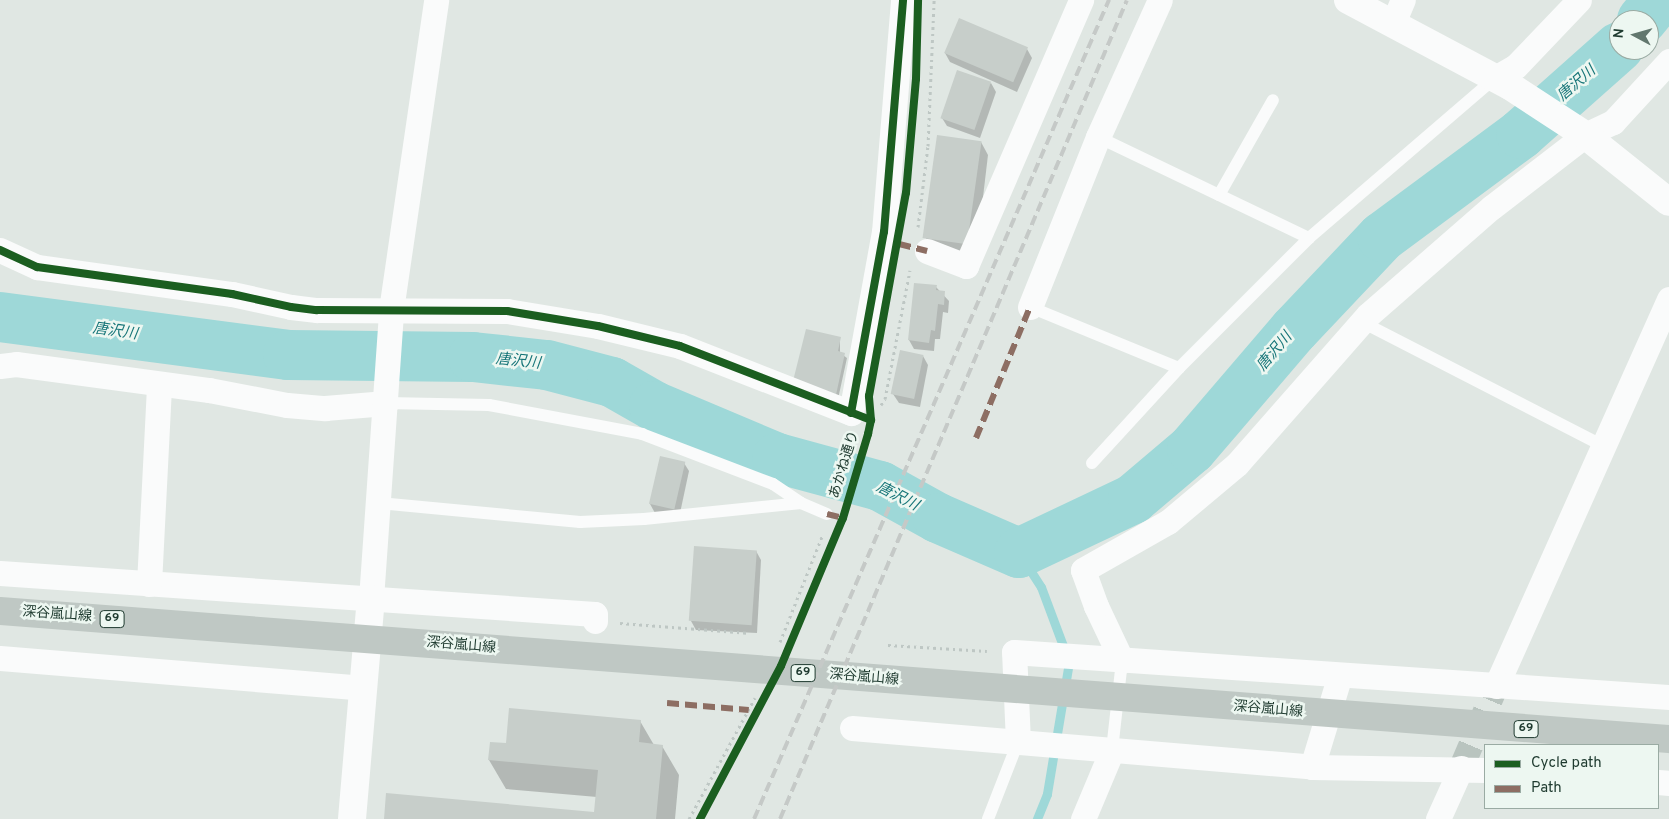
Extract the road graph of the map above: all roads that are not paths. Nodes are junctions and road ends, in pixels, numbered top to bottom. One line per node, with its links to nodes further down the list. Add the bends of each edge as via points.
1 (436, 0): 20 (street)
2 (903, 0): 20 (street, via 884,232 851,413 680,346 598,326 507,311)
3 (1081, 0): 17 (street, via 966,266)
4 (1160, 0): 12 (street)
5 (1348, 0): 7 (street)
6 (1579, 0): 9 (street)
7 (1398, 12): 9 (street)
8 (1669, 61): 11 (street, via 1613,122)
9 (1502, 82): 11 (street); 15 (lane)
10 (1273, 100): 13 (lane)
11 (1578, 131): 14 (street); 21 (street)
12 (1098, 137): 13 (lane); 19 (street)
13 (1219, 195): 15 (lane)
14 (1669, 202)
15 (1309, 238): 23 (lane)
16 (0, 250): 20 (street, via 37,267 232,294 291,307)
17 (927, 251)
18 (1669, 299): 26 (street)
19 (1030, 306): 23 (lane)
20 (391, 316): 25 (street)
21 (1362, 322): 26 (lane); 37 (street, via 1237,464 1168,522 1083,570)
22 (0, 366): 24 (street, via 16,364)
23 (1178, 368): 27 (lane)
24 (159, 384): 25 (street, via 325,408); 32 (street)
25 (386, 397): 28 (street); 29 (lane, via 489,405 642,434 773,484)
26 (1603, 446): 39 (street)
27 (1092, 463)
28 (379, 503): 29 (lane, via 580,522 644,520); 33 (street)
29 (801, 503): 30 (lane)
30 (827, 514)
31 (0, 573): 32 (street)
32 (150, 584): 33 (street)
33 (371, 599): 35 (street, via 595,614); 40 (street)
34 (0, 611): 43 (main road, 深谷嵐山線 / 69)
35 (594, 620)
36 (0, 658): 40 (street)
37 (1122, 661): 38 (street); 44 (street, via 1014,652); 45 (lane)
38 (1340, 675): 39 (street); 46 (street)
39 (1496, 686): 41 (street)
40 (364, 688): 49 (street)
41 (1669, 697)
42 (852, 728): 44 (street)
43 (1669, 739)
44 (1018, 742): 45 (street); 50 (lane)
45 (1112, 750): 46 (street); 51 (street)
46 (1312, 767): 47 (street)
47 (1461, 768): 48 (street); 52 (street)
48 (1484, 770)
49 (352, 819)
50 (988, 819)
51 (1083, 819)
52 (1438, 819)

